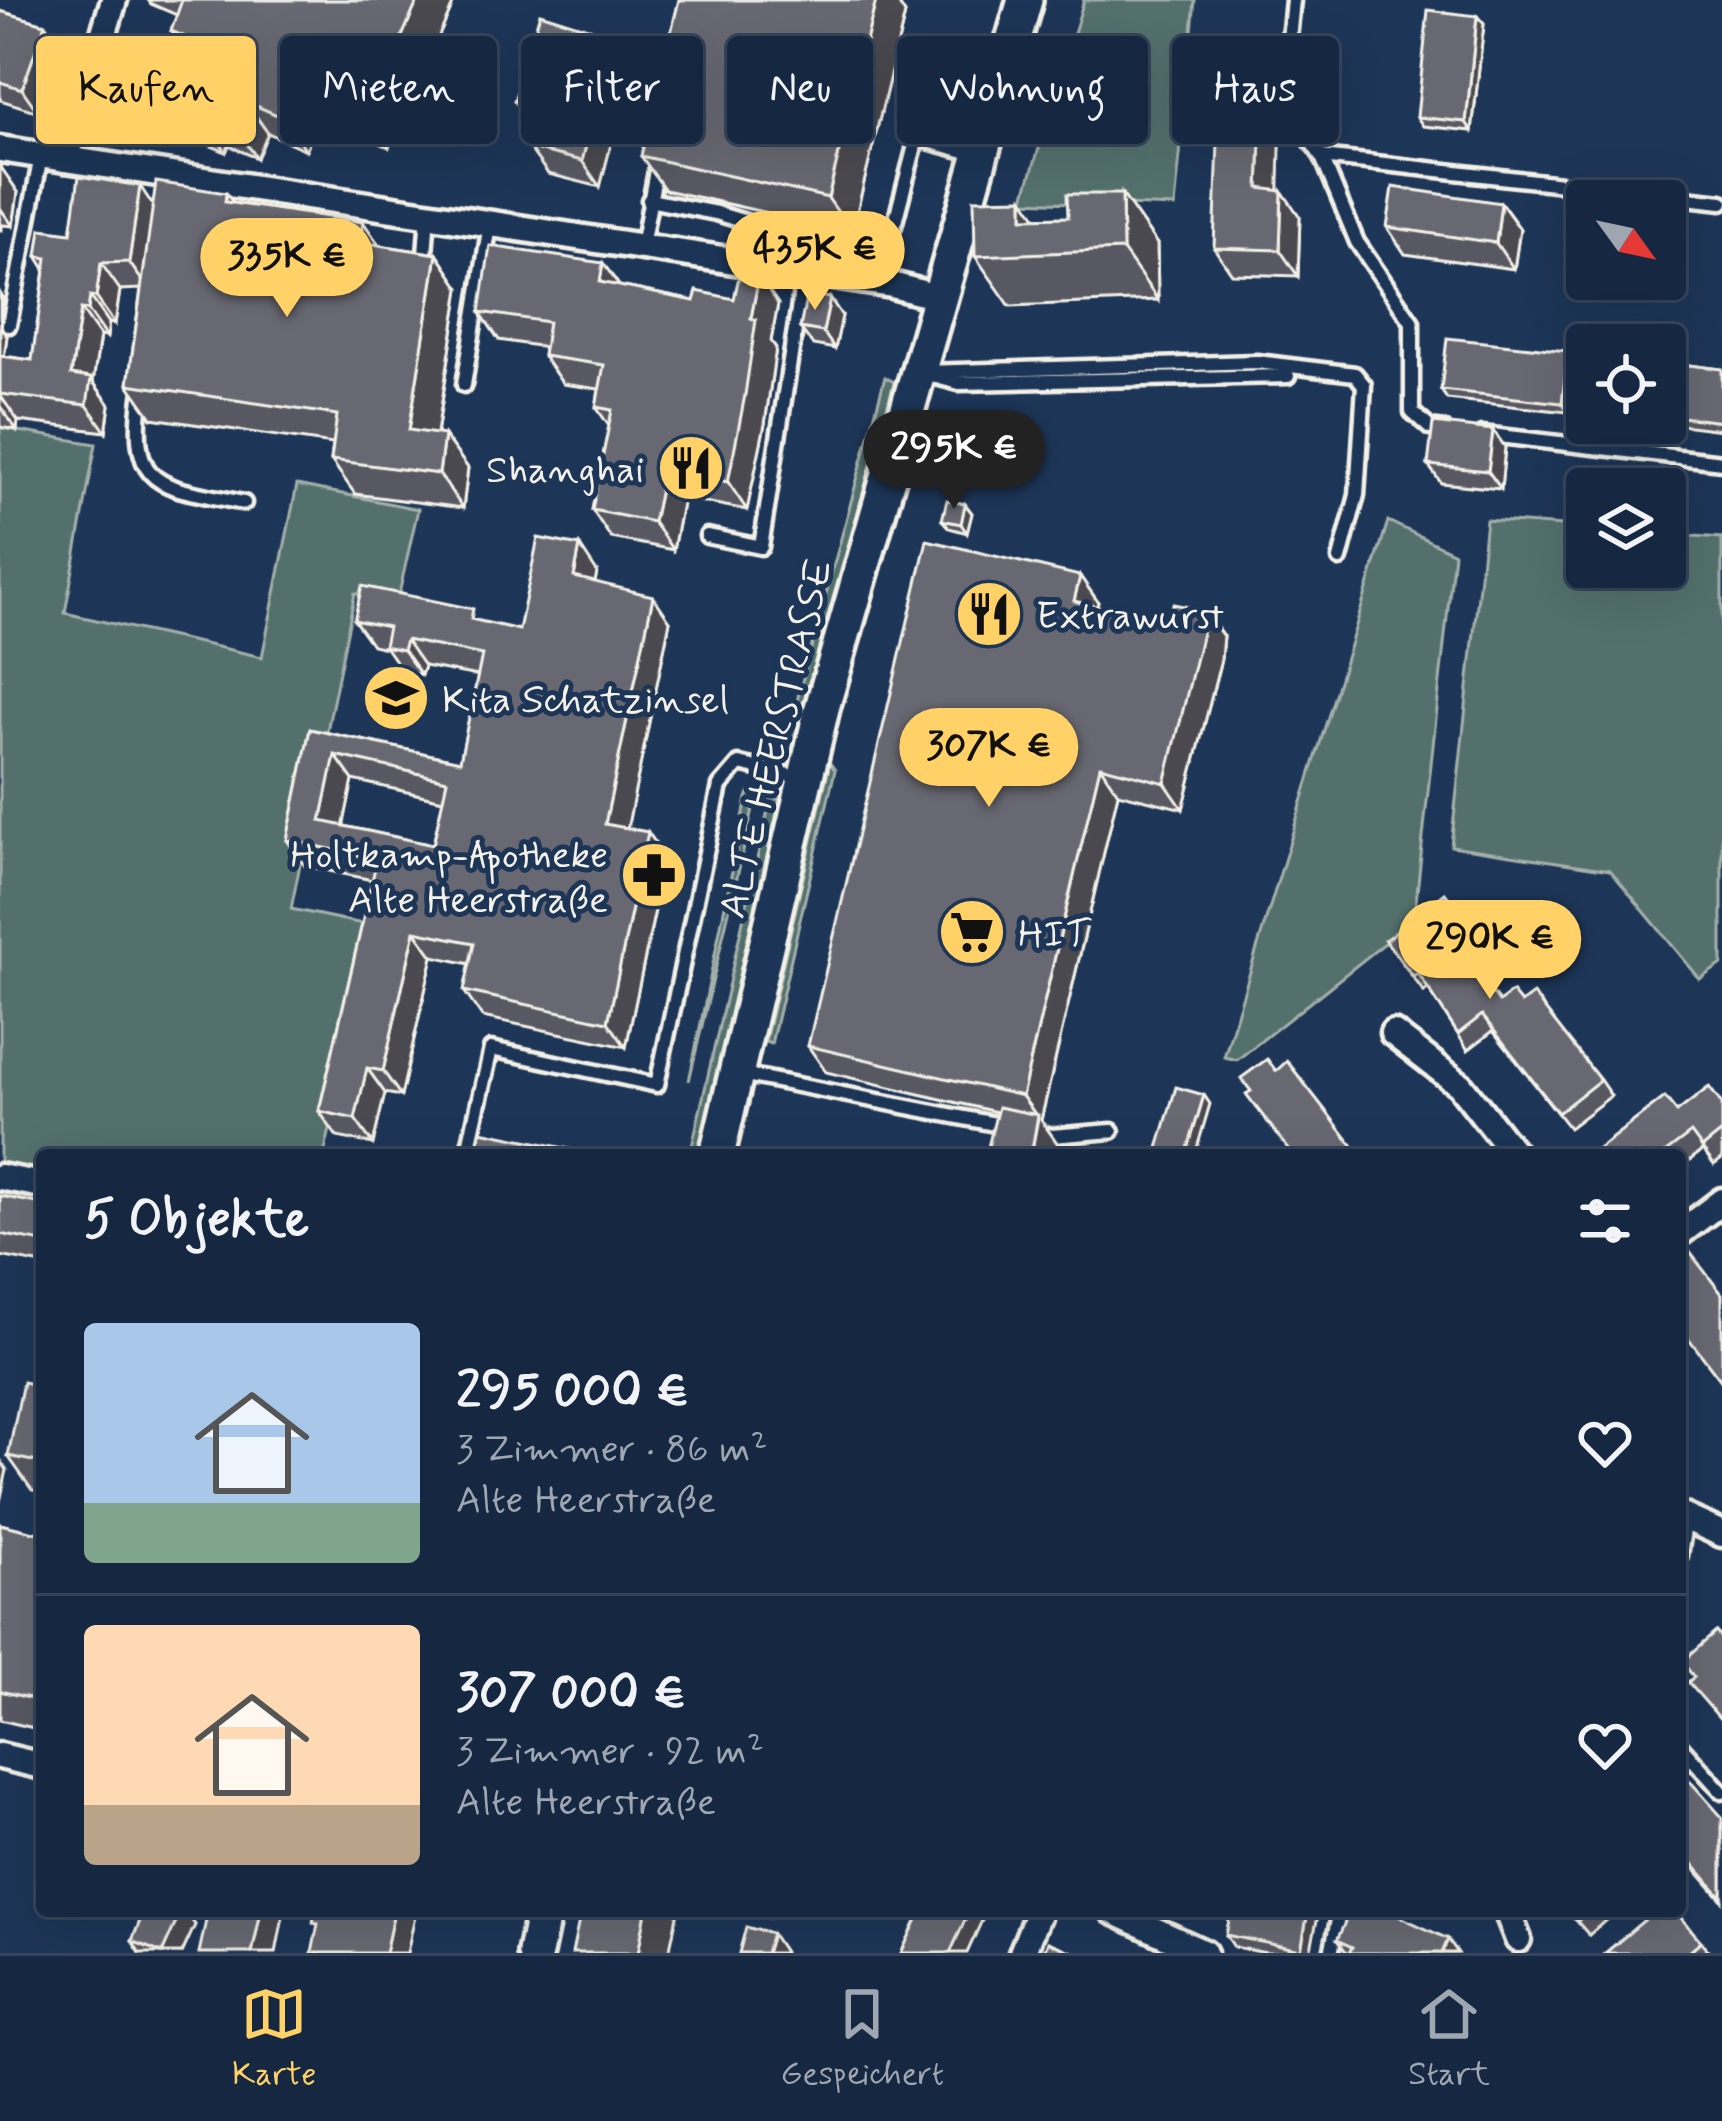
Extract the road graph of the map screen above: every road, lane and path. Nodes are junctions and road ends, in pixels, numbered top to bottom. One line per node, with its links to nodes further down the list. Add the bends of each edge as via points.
1 (114, 0): 7 (street)
2 (1025, 0): 6 (street, ALTE HEERSTRASSE)
3 (1293, 0): 8 (lane, via 1286,78 1300,127)
4 (662, 144): 9 (lane)
5 (0, 148): 7 (street)
6 (983, 156): 13 (lane, via 917,138 894,226 873,246); 18 (street, ALTE HEERSTRASSE)
7 (53, 157): 11 (street, via 173,186); 19 (lane)
8 (1322, 157): 10 (lane); 24 (lane, via 1357,242 1412,322 1412,412 1430,428)
9 (650, 200): 13 (lane); 14 (lane)
10 (1722, 202)
11 (428, 214): 12 (street); 16 (lane)
12 (490, 224): 14 (street); 23 (lane)
13 (779, 232): 15 (lane)
14 (642, 247): 15 (street)
15 (773, 267): 17 (street)
16 (424, 269)
17 (804, 272): 18 (street); 28 (lane, via 761,547)
18 (941, 298): 21 (street, ALTE HEERSTRASSE)
19 (10, 325)
20 (146, 369): 27 (lane, via 136,434 146,468 163,485)
21 (918, 372): 22 (lane, via 959,383); 29 (lane, via 1257,362 1355,374 1364,385 1357,495); 30 (street, ALTE HEERSTRASSE)
22 (1288, 376)
23 (464, 385)
24 (1453, 431)
25 (1475, 434): 26 (lane)
26 (1722, 462)
27 (244, 503)
28 (707, 536)
29 (1340, 559)
30 (804, 778): 32 (street, ALTE HEERSTRASSE); 34 (lane, via 739,764 721,786 657,1085 491,1048)
31 (1393, 1033): 36 (street, via 1460,1085)
32 (735, 1073): 33 (lane, via 1052,1136); 35 (street, ALTE HEERSTRASSE)
33 (1112, 1131)
34 (468, 1149)
35 (718, 1149)
36 (1510, 1149)
37 (0, 1177): 38 (street)
38 (36, 1184)
39 (1722, 1201): 40 (street)
40 (1686, 1228)
41 (1686, 1517): 42 (street)
42 (1722, 1534)
43 (1686, 1752): 46 (lane)
44 (0, 1756): 45 (street)
45 (36, 1765)
46 (1722, 1792)
47 (543, 1917): 53 (street)
48 (1037, 1917): 54 (street)
49 (1126, 1917): 55 (street)
50 (1339, 1917): 56 (lane)
51 (1509, 1917): 52 (street)
52 (1517, 1939)
53 (535, 1953)
54 (1022, 1953)
55 (1204, 1953)
56 (1331, 1953)

